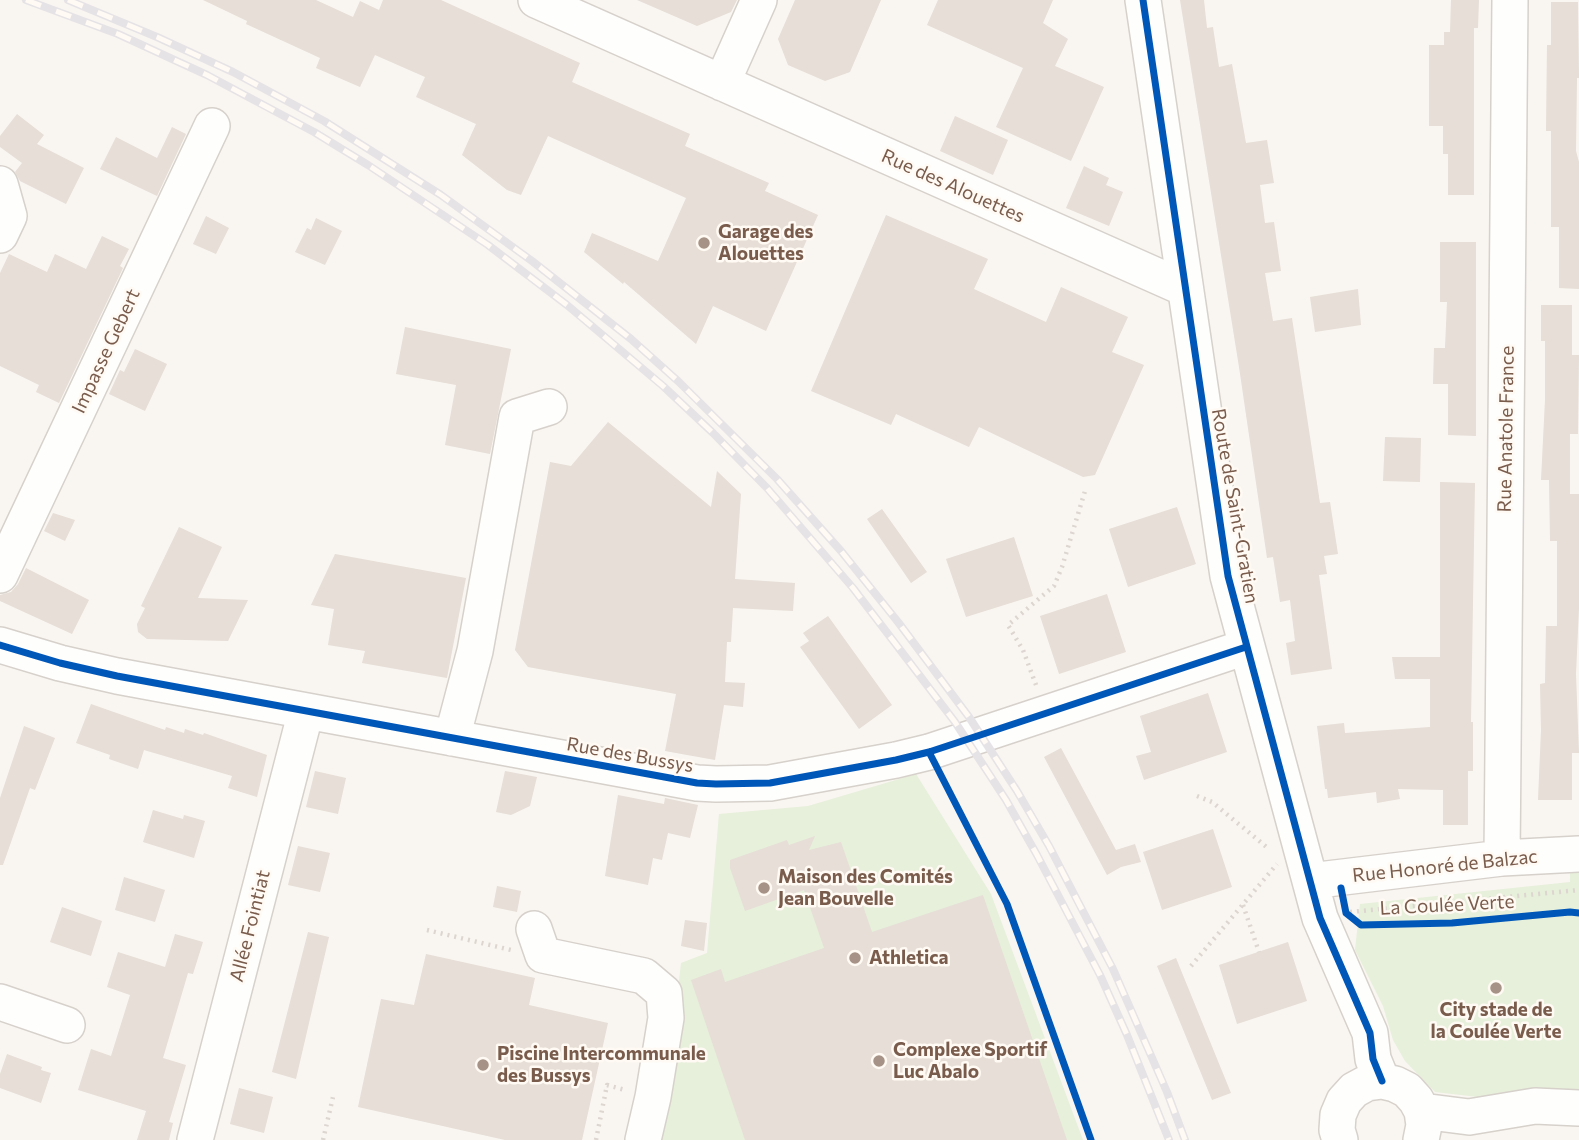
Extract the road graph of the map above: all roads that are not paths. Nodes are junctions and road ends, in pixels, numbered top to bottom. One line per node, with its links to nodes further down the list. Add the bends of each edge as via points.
1 (536, 0): 5 (street, Rue des Alouettes)
2 (759, 0): 5 (street)
3 (1143, 0): 9 (street, Route de Saint-Gratien)
4 (1510, 0): 17 (street, Rue Anatole France)
5 (722, 83): 9 (street, Rue des Alouettes)
6 (212, 126): 11 (street, Impasse Gebert)
7 (0, 184): 8 (street, via 9,216)
8 (0, 235)
9 (1184, 288): 12 (street, Route de Saint-Gratien, via 1228,576)
10 (549, 407): 15 (street, via 517,418 475,651)
11 (0, 575)
12 (1246, 647): 15 (street, Rue des Bussys, via 929,752 783,781 697,783); 18 (street, Route de Saint-Gratien)
13 (3, 654): 14 (street, Rue des Bussys)
14 (306, 711): 15 (street, Rue des Bussys); 25 (street, Allée Fointiat)
15 (452, 738)
16 (1579, 855): 17 (street, Rue Honoré de Balzac)
17 (1502, 858): 18 (street, Rue Honoré de Balzac)
18 (1297, 871): 22 (street, Route de Saint-Gratien, via 1370,1033)
19 (534, 929): 26 (street, via 542,955 644,976 663,993 666,1018)
20 (0, 1002): 21 (street)
21 (67, 1025)
22 (1382, 1081): 24 (street, via 1407,1090 1416,1100); 27 (street, via 1367,1083 1344,1101 1338,1115)
23 (1579, 1108): 24 (street, via 1535,1106)
24 (1422, 1126)
25 (195, 1140)
26 (643, 1140)
27 (1340, 1140)

